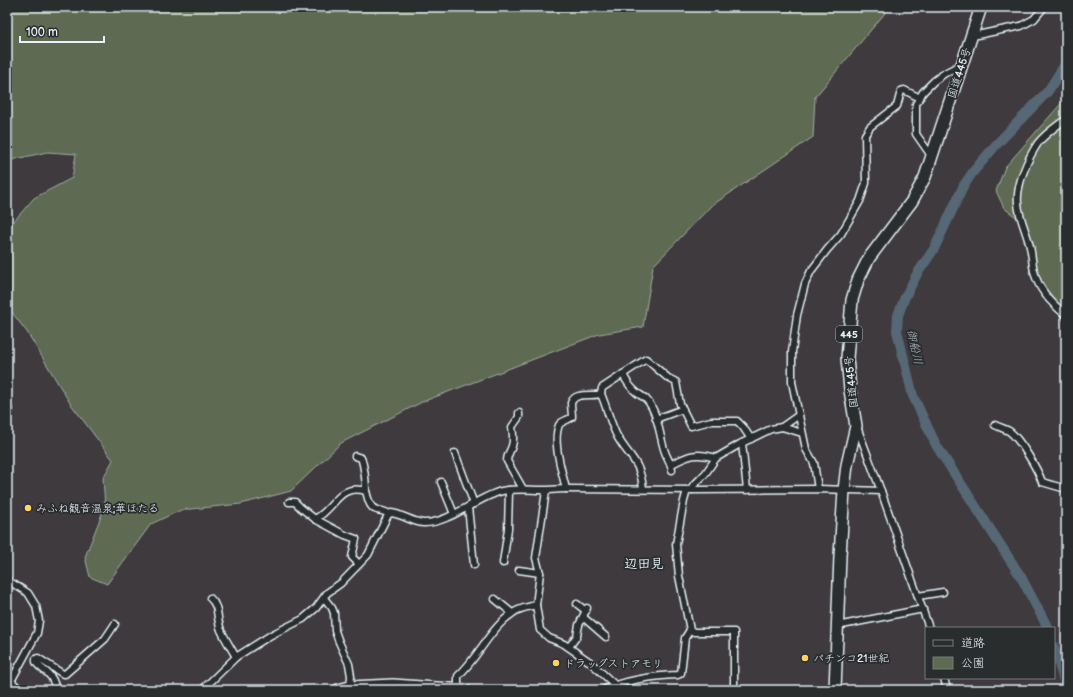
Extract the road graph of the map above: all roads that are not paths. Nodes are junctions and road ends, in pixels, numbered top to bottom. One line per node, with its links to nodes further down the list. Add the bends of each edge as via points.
1 (981, 7): 3 (highway, 国道445号 / 445)
2 (1044, 7): 3 (street, via 1034,19 1021,26)
3 (972, 36): 4 (highway, 国道445号 / 445)
4 (962, 64): 5 (street, via 934,81); 7 (highway, 国道445号 / 445)
5 (920, 98): 7 (street, via 916,104 916,134); 14 (street, via 901,91 897,106 867,131 864,149 866,183 860,202 841,234 811,271 805,284 797,315 792,352 792,382)
6 (1066, 118): 8 (street, via 1038,143 1023,171 1017,193 1038,283 1051,302)
7 (932, 158): 18 (highway, 国道445号 / 445, via 912,201 869,258 852,300 847,358)
8 (1066, 315)
9 (623, 374): 10 (street, via 602,388); 12 (street, via 647,359 676,382); 16 (street, via 636,393 645,398)
10 (601, 394): 28 (street, via 575,397 571,404 572,417 559,425 557,451); 29 (street, via 616,435 639,467)
11 (7, 404): 15 (street)
12 (683, 409): 16 (street); 21 (street, via 692,426 710,420 737,422)
13 (519, 413): 27 (street, via 512,427 513,444 507,461)
14 (799, 415): 19 (street); 20 (street)
15 (7, 416)
16 (656, 419): 25 (street, via 664,450 672,467 695,454)
17 (995, 425): 31 (street, via 1016,437 1042,482)
18 (856, 426): 36 (highway, 国道445号 / 445); 37 (street)
19 (782, 427): 20 (street); 21 (street, via 771,429)
20 (802, 432): 30 (street, via 806,449 814,463)
21 (751, 439): 22 (street)
22 (742, 443): 25 (street); 35 (street)
23 (455, 453): 40 (street)
24 (355, 456): 38 (street, via 362,460)
25 (716, 458): 34 (street)
26 (440, 482): 42 (street)
27 (523, 489): 32 (street); 33 (street)
28 (566, 489): 29 (street); 33 (street)
29 (642, 489): 34 (street)
30 (818, 489): 35 (street); 36 (street)
31 (1066, 489)
32 (509, 490): 40 (street, via 487,497); 44 (street, via 508,529)
33 (546, 490): 48 (street, via 536,558)
34 (689, 490): 35 (street); 63 (street, via 684,501 676,544 679,576)
35 (748, 490)
36 (844, 490): 37 (street); 61 (highway, 国道445号 / 445)
37 (881, 490): 51 (street)
38 (366, 491): 41 (street, via 372,506); 43 (street, via 349,490 343,493)
39 (289, 502): 43 (street, via 295,502)
40 (471, 506): 42 (street); 46 (street)
41 (389, 514): 42 (street, via 397,514 421,523 436,522); 45 (street, via 368,555)
42 (454, 514)
43 (316, 519): 45 (street, via 356,539 352,557)
44 (503, 563)
45 (359, 564): 53 (street)
46 (474, 565)
47 (519, 570): 48 (street)
48 (540, 573): 56 (street)
49 (7, 580): 68 (street, via 30,596 36,606 39,621 37,634)
50 (943, 592): 51 (street)
51 (918, 596): 57 (street)
52 (210, 598): 66 (street, via 218,610 221,630)
53 (324, 598): 66 (street, via 303,619); 71 (street, via 334,613 335,632 349,664)
54 (495, 599): 59 (street)
55 (577, 604): 58 (street)
56 (536, 605): 59 (street); 65 (street, via 540,630 549,638)
57 (923, 609): 61 (street); 62 (street)
58 (586, 612): 64 (street); 65 (street, via 577,636)
59 (512, 613): 76 (street, via 489,636 458,676)
60 (115, 624): 73 (street, via 105,639 65,674 45,661 36,659 36,664 54,679)
61 (837, 626): 79 (highway, 国道445号 / 445)
62 (929, 627)
63 (690, 630): 69 (street, via 685,638 683,664 679,675); 78 (street, via 734,632)
64 (606, 637)
65 (569, 647): 69 (street)
66 (236, 657): 74 (street)
67 (944, 679): 80 (street)
68 (9, 680): 72 (street)
69 (615, 685): 77 (street)
70 (429, 688): 71 (highway, via 392,685); 76 (highway)
71 (350, 689): 75 (highway)
72 (21, 690)
73 (55, 690)
74 (202, 690)
75 (338, 690)
76 (462, 690)
77 (603, 690)
78 (734, 690)
79 (835, 690)
80 (947, 690)

